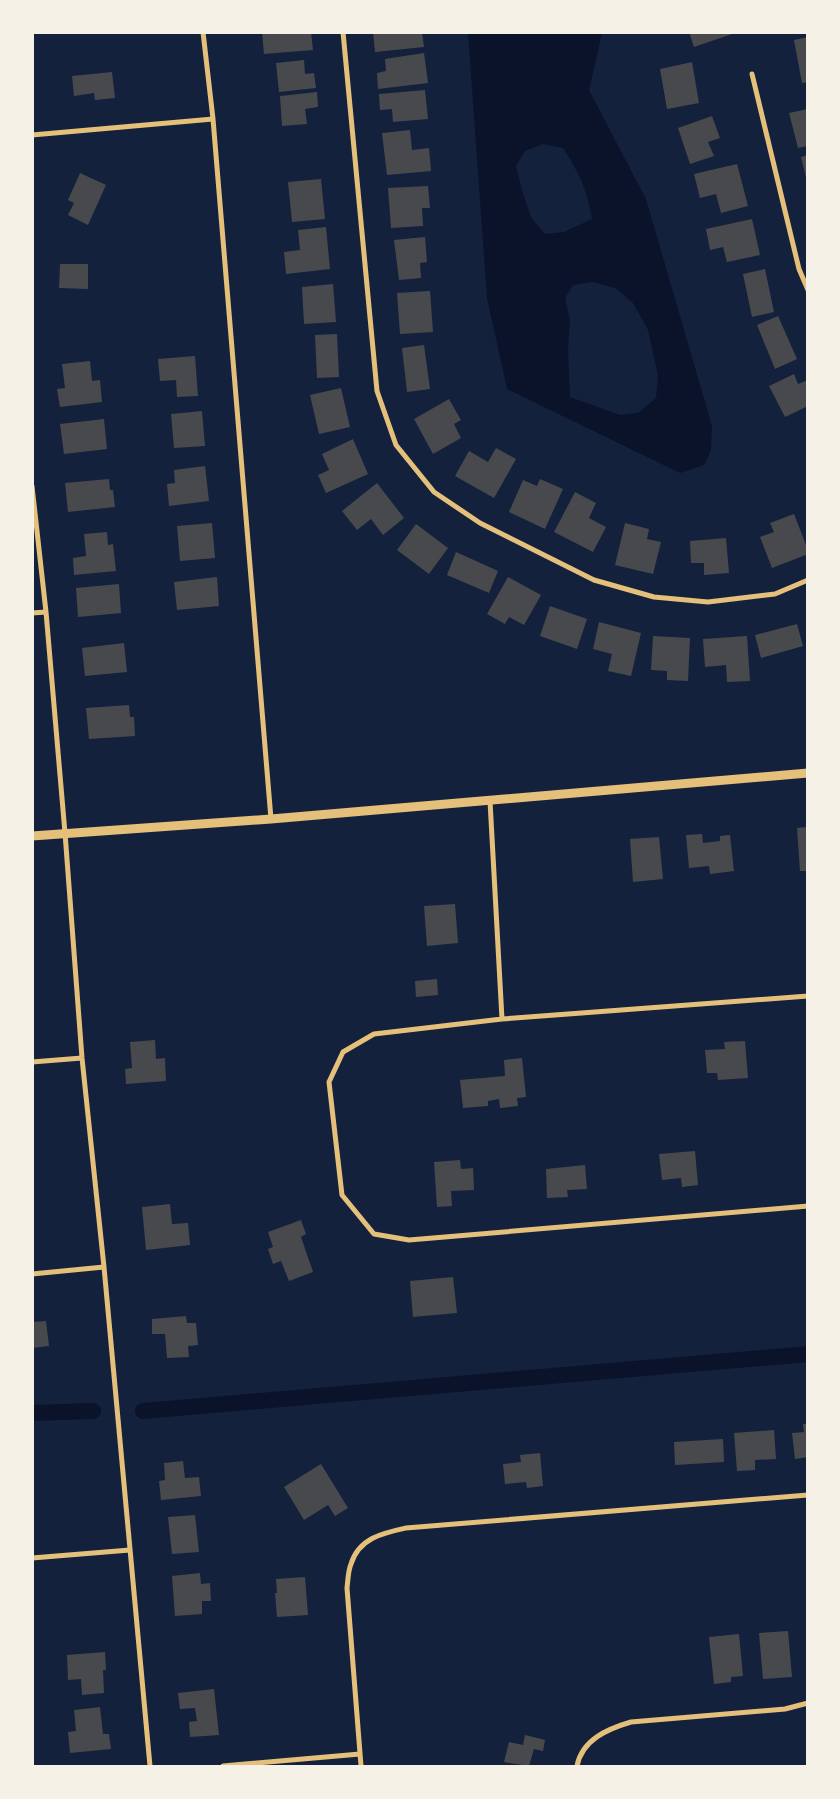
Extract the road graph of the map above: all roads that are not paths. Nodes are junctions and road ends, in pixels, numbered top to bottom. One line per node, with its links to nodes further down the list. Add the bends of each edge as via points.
1 (204, 32): 4 (street)
2 (343, 32): 8 (street, via 377,391 396,446 434,492 480,523 594,580 654,597 708,602 775,594)
3 (752, 74): 6 (street, via 799,269)
4 (213, 119): 5 (street); 13 (street)
5 (32, 135)
6 (808, 290)
7 (32, 486): 9 (street)
8 (808, 580)
9 (46, 612): 10 (street); 14 (street)
10 (32, 613)
11 (808, 773): 12 (street)
12 (490, 801): 13 (street); 17 (street)
13 (271, 819): 14 (street)
14 (65, 833): 15 (street); 18 (street)
15 (32, 836)
16 (808, 996): 17 (street)
17 (502, 1019): 20 (street, via 374,1034 344,1052 329,1082 342,1195 374,1234 409,1240)
18 (82, 1058): 19 (street); 21 (street)
19 (32, 1062)
20 (808, 1206)
21 (104, 1267): 22 (street); 24 (street)
22 (32, 1274)
23 (808, 1496): 27 (street, via 406,1528 382,1533 361,1546 351,1564 347,1588)
24 (130, 1550): 25 (street); 28 (street)
25 (32, 1558)
26 (808, 1703): 31 (street, via 785,1709 631,1722 610,1728 589,1742)
27 (360, 1754): 29 (street); 30 (street)
28 (150, 1766)
29 (223, 1766)
30 (361, 1766)
31 (577, 1766)

